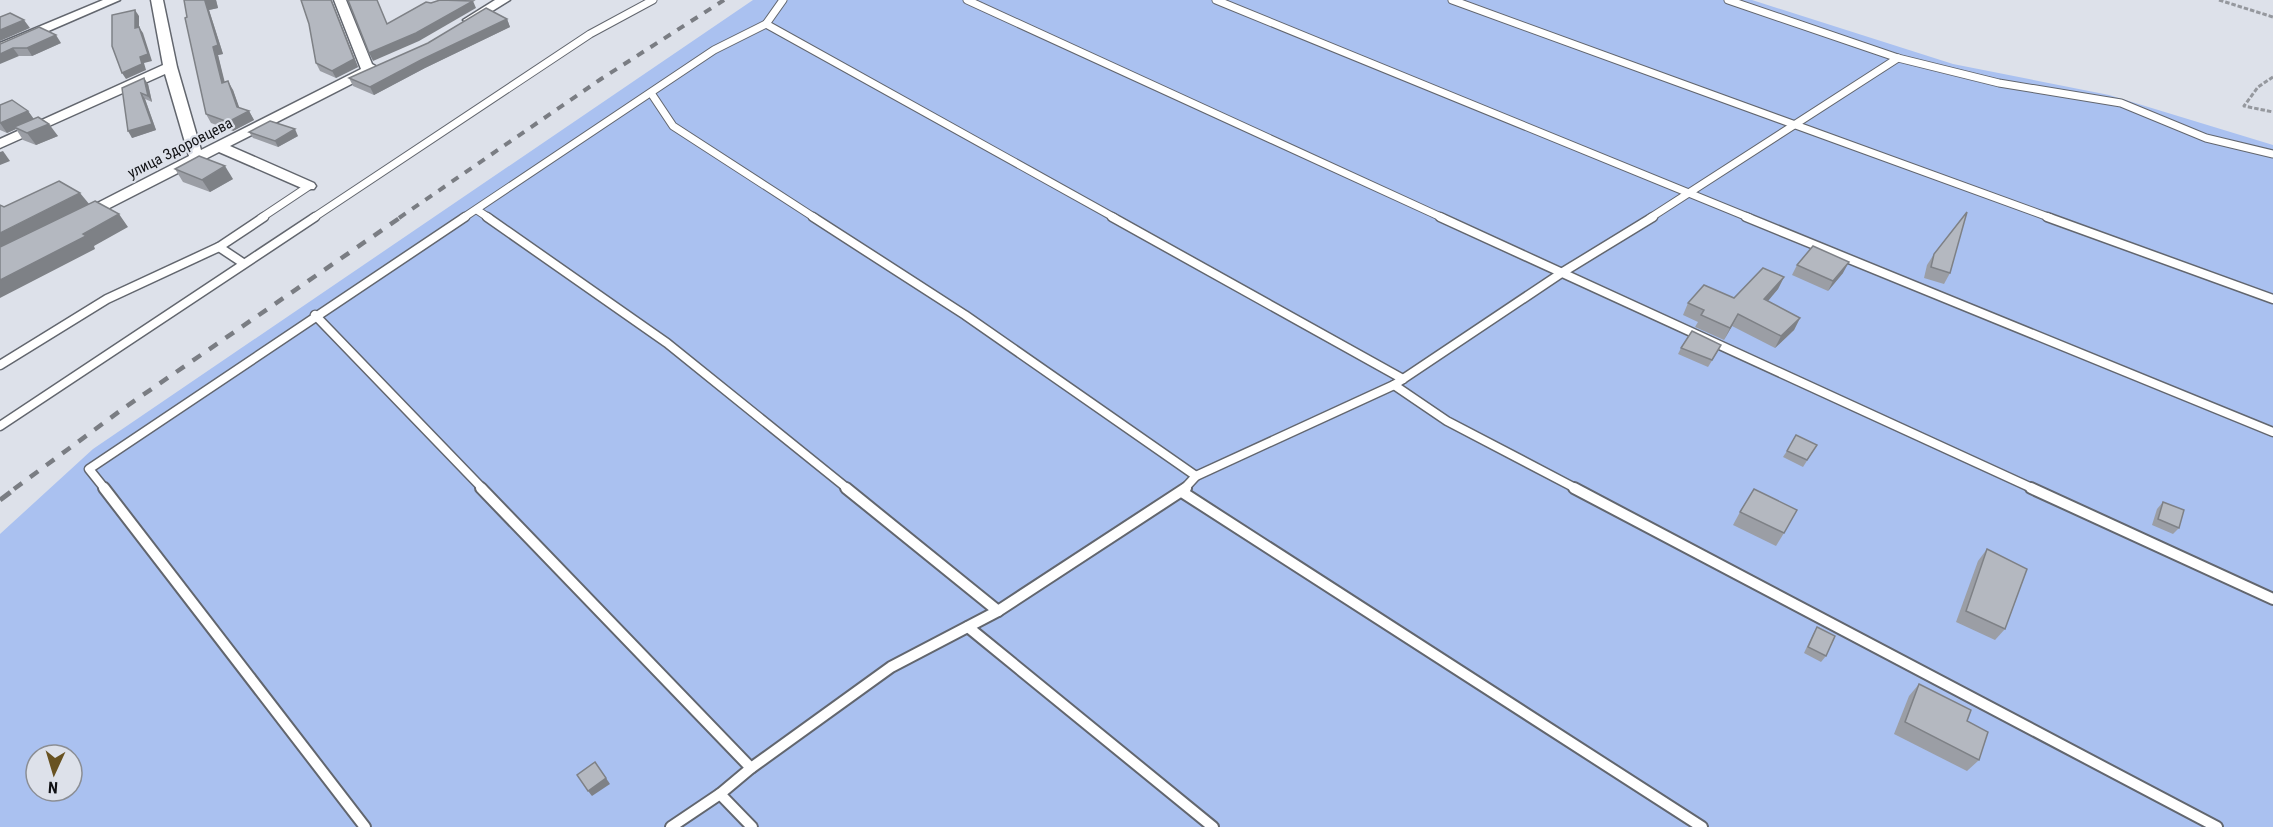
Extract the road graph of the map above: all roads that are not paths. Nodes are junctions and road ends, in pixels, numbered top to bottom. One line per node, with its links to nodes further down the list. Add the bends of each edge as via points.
1 (114, 0): 13 (street)
2 (157, 0): 16 (street)
3 (340, 0): 17 (street)
4 (504, 0): 12 (street)
5 (653, 0): 29 (lane, via 590,34)
6 (783, 0): 11 (lane)
7 (968, 0): 30 (lane)
8 (1216, 0): 25 (lane)
9 (1452, 0): 19 (lane)
10 (1728, 0): 14 (lane)
11 (766, 24): 18 (lane, via 714,50); 34 (lane)
12 (455, 28)
13 (0, 48)
14 (1898, 58): 19 (lane); 22 (lane, via 1999,83 2121,103 2206,138)
15 (387, 62): 17 (street, улица Здоровцева)
16 (170, 67): 20 (street); 23 (street)
17 (368, 70): 21 (street, улица Здоровцева)
18 (651, 93): 26 (lane); 38 (lane, via 673,126 965,315)
19 (1795, 125): 25 (lane); 31 (lane)
20 (0, 144)
21 (219, 147): 23 (street, улица Здоровцева); 24 (street)
22 (2273, 154)
23 (196, 157): 27 (street, улица Здоровцева)
24 (309, 186): 28 (lane)
25 (1688, 195): 30 (lane); 37 (lane)
26 (477, 210): 32 (lane); 41 (lane, via 667,343)
27 (72, 222)
28 (219, 247): 29 (lane); 33 (lane, via 107,299)
29 (243, 263): 36 (lane)
30 (1563, 272): 34 (lane); 40 (lane)
31 (2273, 299)
32 (315, 315): 43 (lane); 45 (lane, via 89,468)
33 (0, 365)
34 (1403, 379): 35 (lane)
35 (1394, 385): 38 (lane); 50 (lane, via 1447,421)
36 (0, 426)
37 (2273, 432)
38 (1196, 476): 39 (lane)
39 (1182, 492): 41 (lane); 49 (lane)
40 (2273, 600)
41 (998, 611): 42 (lane)
42 (968, 627): 43 (lane, via 891,667); 48 (lane)
43 (751, 768): 44 (lane)
44 (720, 794): 46 (lane); 47 (lane)
45 (365, 827)
46 (671, 827)
47 (752, 827)
48 (1213, 827)
49 (1702, 827)
50 (2217, 827)

